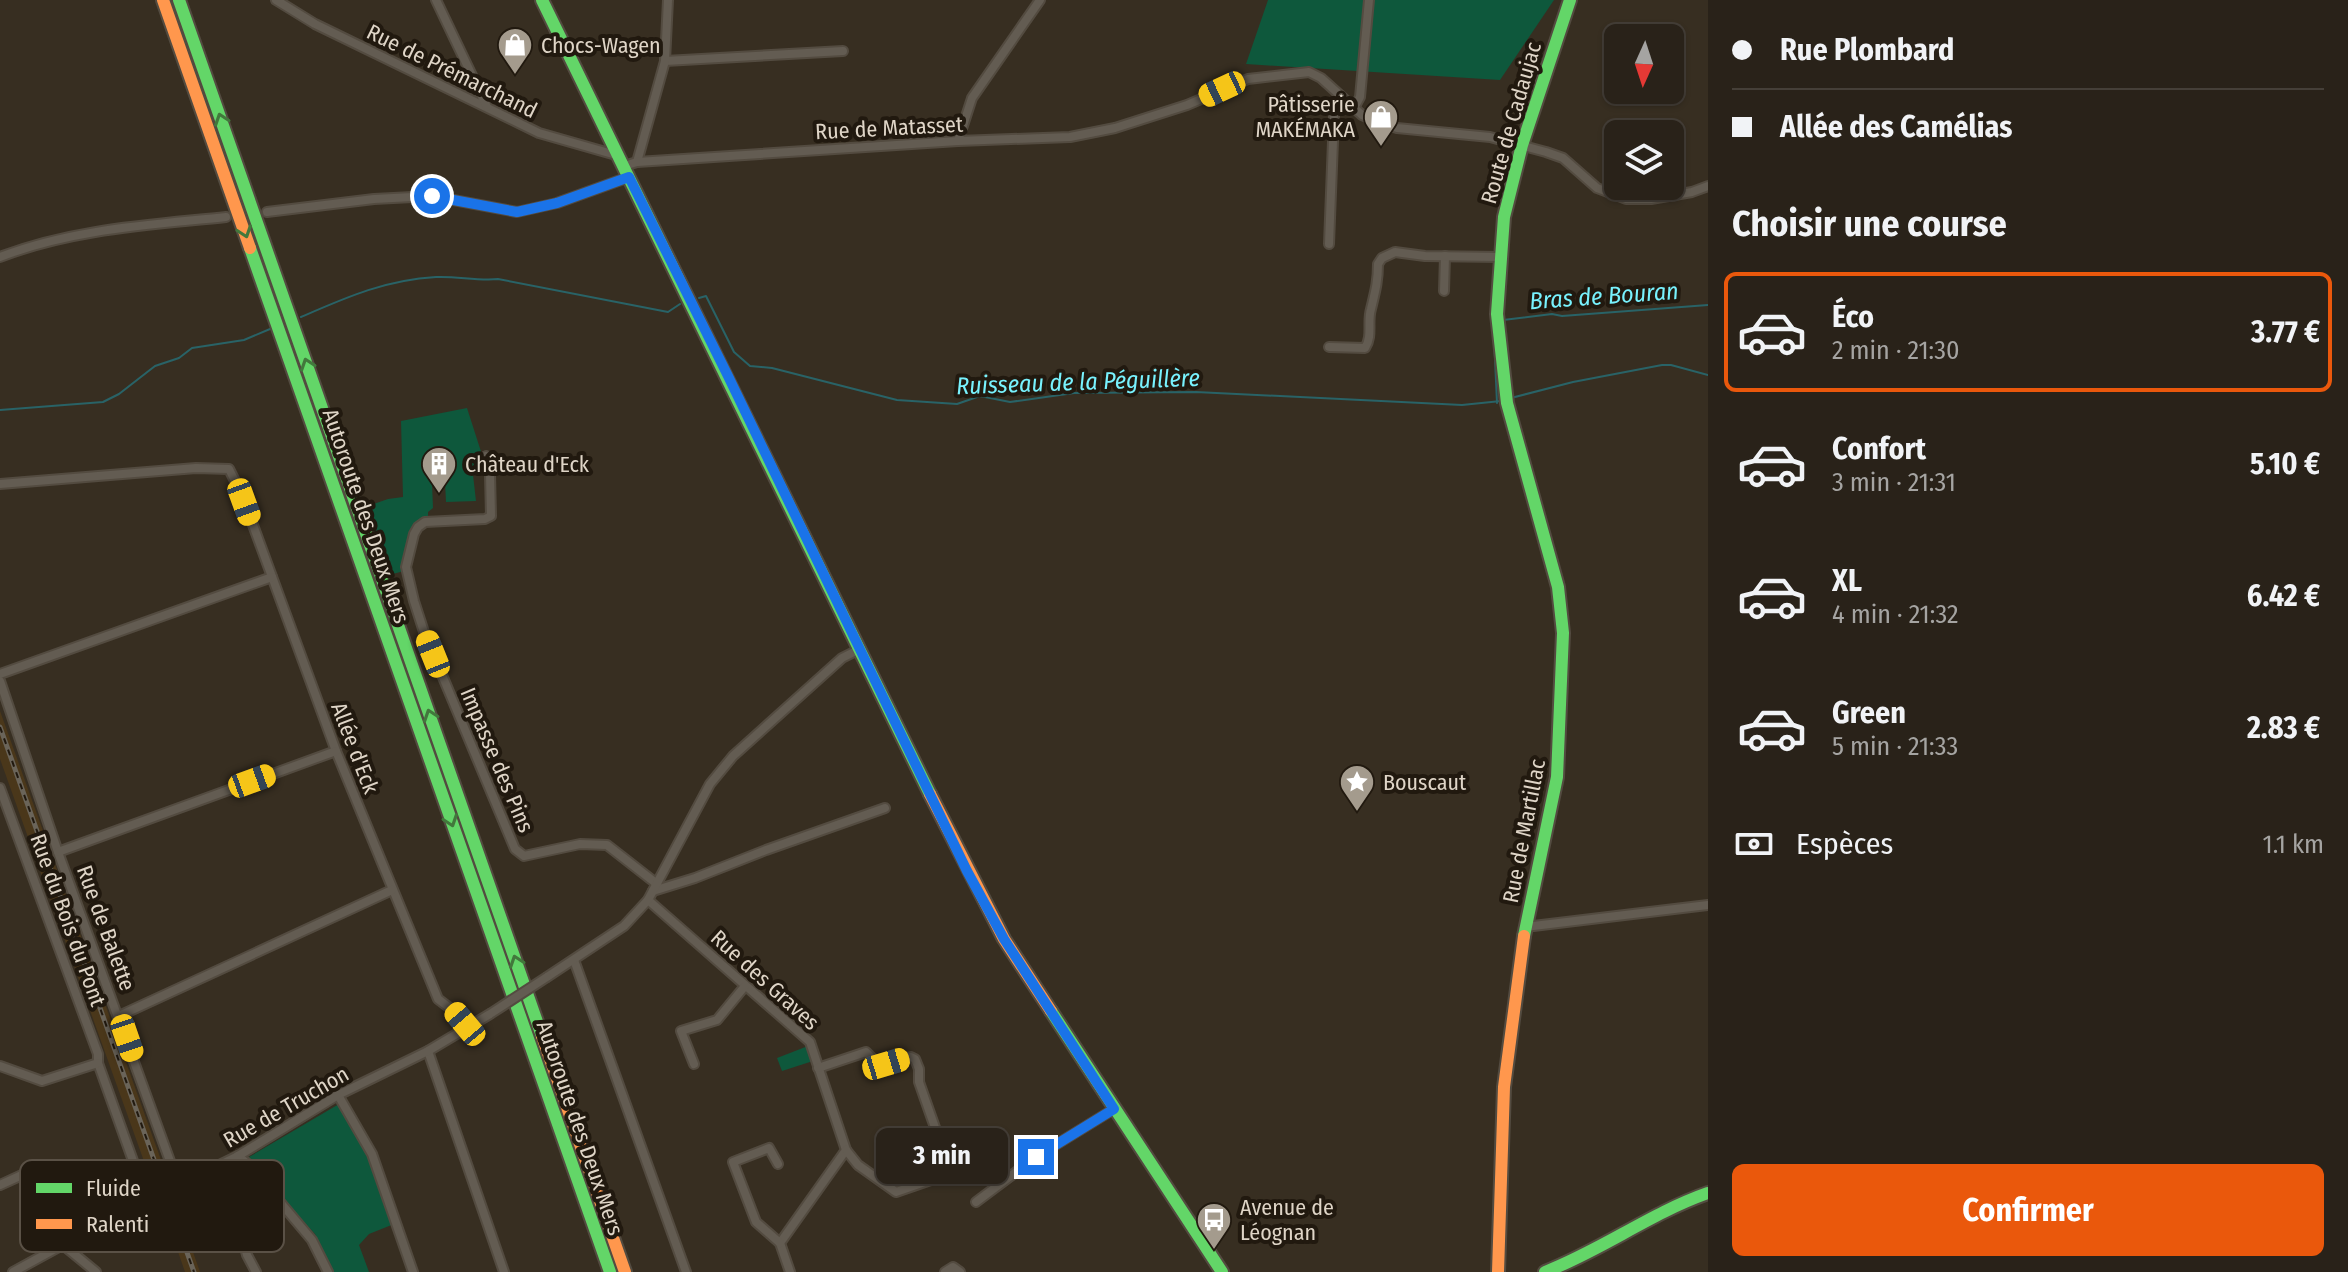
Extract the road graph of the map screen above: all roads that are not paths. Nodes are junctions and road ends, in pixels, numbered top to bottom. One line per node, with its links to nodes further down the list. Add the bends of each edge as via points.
1 (163, 0): 79 (main road, Autoroute des Deux Mers, one-way to 79)
2 (179, 0): 80 (main road, Autoroute des Deux Mers, one-way to 2)
3 (276, 0): 13 (street, Rue de Prémarchand)
4 (436, 0): 13 (street)
5 (542, 0): 17 (main road)
6 (668, 0): 11 (street)
7 (1040, 0): 15 (street, via 972,98)
8 (1369, 0): 14 (street, via 1360,97)
9 (1570, 0): 16 (main road, Route de Cadaujac)
10 (843, 51): 11 (street)
11 (665, 61): 17 (street)
12 (1340, 97): 14 (street, Rue de Matasset); 15 (street, Rue de Matasset, via 1309,72 1248,79 1115,128 1070,137); 21 (street, via 1334,115)
13 (487, 108): 17 (street, Rue de Prémarchand)
14 (1354, 108): 16 (street, Rue de Matasset, via 1397,128)
15 (958, 141): 17 (street, Rue de Matasset)
16 (1522, 145): 18 (street, Rue de Matasset, via 1563,158 1597,188 1626,199); 24 (main road, Route de Cadaujac, via 1504,217)
17 (627, 165): 19 (street, via 557,203 517,212 432,196); 31 (main road)
18 (1708, 186)
19 (267, 212)
20 (226, 217): 23 (street, via 102,230)
21 (1329, 244)
22 (1445, 256): 24 (street); 25 (street); 26 (street, via 1395,252 1382,258 1369,342 1365,348)
23 (0, 257)
24 (1501, 257): 27 (main road, Route de Cadaujac, via 1497,314)
25 (1444, 291)
26 (1329, 347)
27 (1507, 403): 42 (main road, Rue de Martillac, via 1558,587 1563,633 1557,777)
28 (486, 456): 38 (street, Impasse des Pins, via 491,516 425,522 414,534 406,567 424,632 515,849 524,856 580,844 607,845)
29 (0, 484): 30 (street, Allée d'Eck, via 229,469)
30 (272, 577): 32 (street); 34 (street, Allée d'Eck)
31 (860, 649): 38 (street, via 842,658 733,756 710,784); 53 (main road, via 1004,939)
32 (0, 674)
33 (0, 681): 37 (street, Rue de Balette)
34 (336, 751): 37 (street); 39 (street, Allée d'Eck)
35 (0, 788): 48 (street, Rue du Bois du Pont)
36 (885, 808): 38 (street, via 695,878)
37 (58, 852): 45 (street, Rue de Balette)
38 (655, 887): 40 (street)
39 (392, 890): 45 (street); 46 (street, Allée d'Eck, via 438,999)
40 (648, 900): 43 (street, via 624,926); 44 (street, Rue des Graves)
41 (1708, 905): 42 (street)
42 (1525, 927): 86 (main road, Rue de Martillac, via 1504,1087)
43 (574, 960): 46 (street, Rue de Truchon, bridge); 81 (street)
44 (745, 986): 49 (street, via 717,1020 681,1031); 51 (street, Rue des Graves, via 810,1042)
45 (119, 1016): 58 (street, Rue de Balette)
46 (468, 1028): 47 (street, Rue de Truchon)
47 (428, 1051): 52 (street, Rue de Truchon); 78 (street)
48 (98, 1063): 50 (street, via 42,1081); 57 (street, Rue du Bois du Pont)
49 (694, 1064)
50 (0, 1066)
51 (818, 1068): 55 (street, Rue des Graves); 63 (street, via 866,1052 882,1064 915,1059)
52 (338, 1095): 56 (street, Rue de Truchon); 77 (street, via 372,1154)
53 (1114, 1109): 67 (street); 85 (main road)
54 (982, 1134): 63 (street, via 982,1149)
55 (846, 1150): 63 (street, via 896,1192); 69 (street)
56 (238, 1156): 59 (street, Rue de Truchon); 60 (street); 61 (street)
57 (133, 1160)
58 (170, 1160)
59 (230, 1160)
60 (239, 1160)
61 (243, 1160)
62 (778, 1164): 69 (street, via 769,1148 733,1162 756,1222)
63 (951, 1173)
64 (20, 1176): 65 (street)
65 (0, 1185)
66 (1708, 1193): 87 (main road)
67 (976, 1202)
68 (284, 1207): 76 (street, via 312,1240)
69 (780, 1243): 82 (street)
70 (48, 1252): 73 (street, Rue de Truchon)
71 (72, 1252): 74 (street)
72 (246, 1252): 75 (street)
73 (13, 1272)
74 (96, 1272)
75 (256, 1272)
76 (328, 1272)
77 (413, 1272)
78 (504, 1272)
79 (610, 1272)
80 (625, 1272)
81 (686, 1272)
82 (790, 1272)
83 (945, 1272): 84 (street, via 953,1267)
84 (960, 1272)
85 (1222, 1272)
86 (1498, 1272)
87 (1545, 1272)

